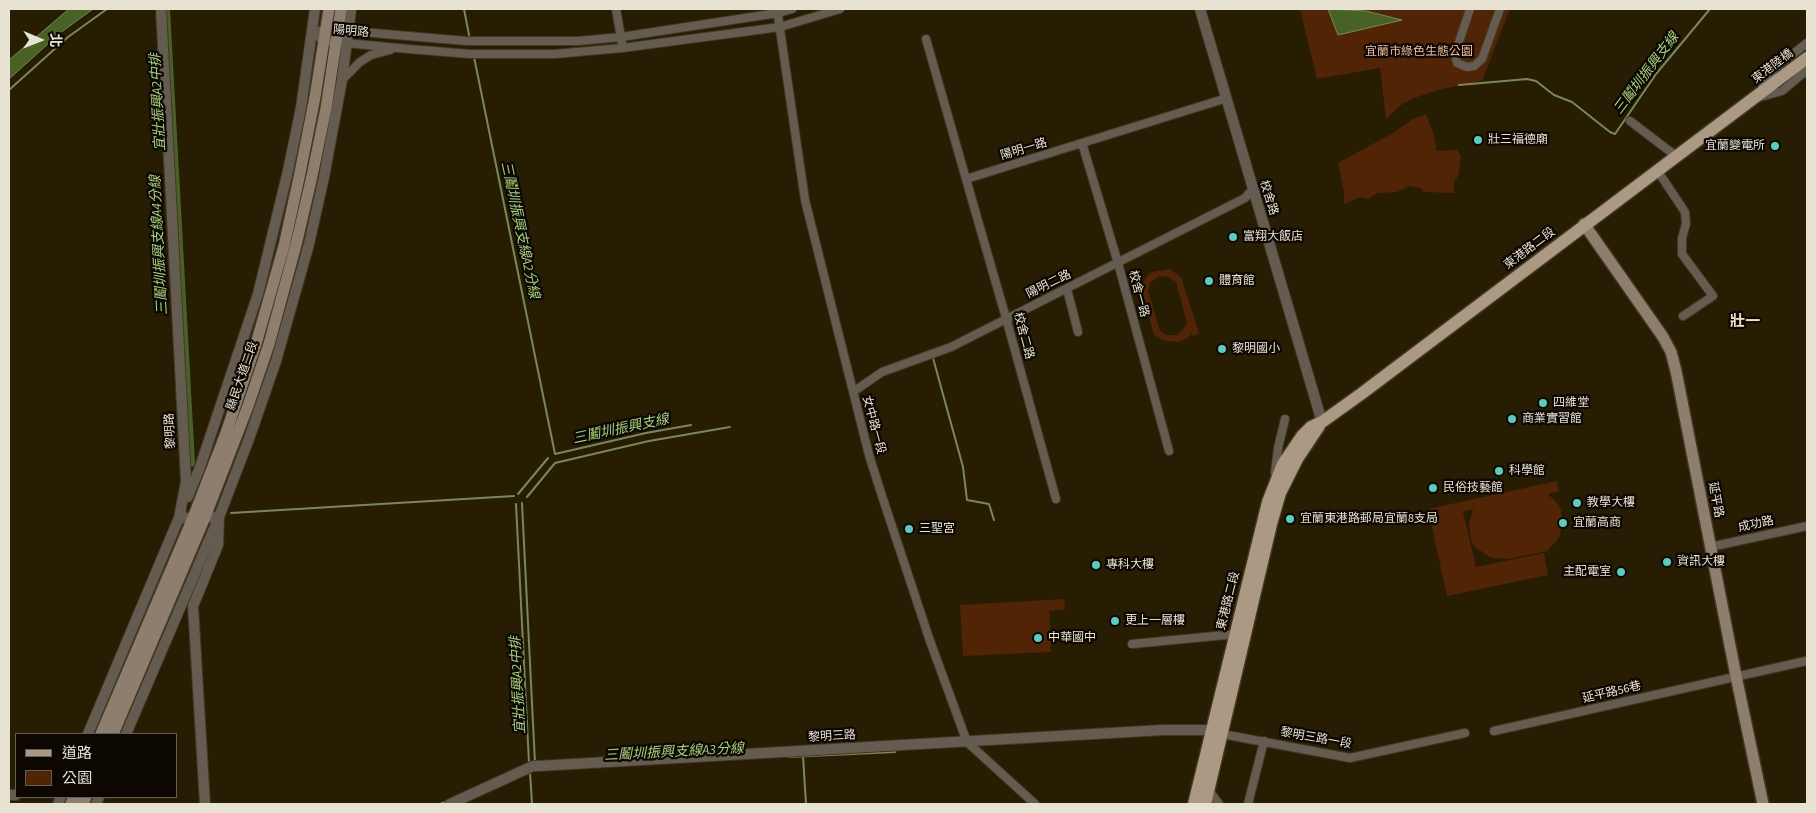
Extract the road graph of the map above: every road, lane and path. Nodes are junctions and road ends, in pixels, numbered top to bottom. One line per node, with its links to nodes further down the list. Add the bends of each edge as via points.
1 (161, 9): 46 (street, 黎明路)
2 (315, 9): 16 (street, 縣民大道二段)
3 (329, 9): 14 (main road, 縣民大道二段)
4 (341, 9): 15 (main road, 縣民大道二段)
5 (351, 9): 15 (street, 縣民大道二段)
6 (616, 9): 18 (street)
7 (792, 9): 12 (street, 陽明路)
8 (840, 9): 13 (street, 陽明路)
9 (1200, 9): 26 (street, 校舍路)
10 (1470, 9): 11 (street, via 1455,54 1457,63 1467,67 1482,59)
11 (1500, 9)
12 (777, 11): 13 (street, 女中路一段); 18 (street, 陽明路)
13 (780, 27): 22 (street, 陽明路, via 556,54); 42 (street, 女中路一段, via 805,200)
14 (326, 29): 15 (street, 陽明路); 16 (street, 陽明路); 19 (main road, 縣民大道二段)
15 (343, 30): 18 (street, 陽明路, via 467,41); 20 (main road, 縣民大道二段)
16 (312, 33): 19 (street, 陽明路); 47 (street, 縣民大道二段, via 294,144 260,284)
17 (926, 39): 32 (street)
18 (622, 40)
19 (324, 41): 20 (street, 陽明路); 52 (main road, 縣民大道二段, via 284,246 256,344)
20 (341, 43): 22 (street, 陽明路); 25 (street, 縣民大道二段); 36 (main road, 縣民大道二段)
21 (1807, 44): 27 (street, 東港路二段, via 1775,68)
22 (409, 50): 25 (street, via 396,49 371,55)
23 (1807, 58): 27 (main road, 東港陸橋)
24 (1807, 70): 27 (street, 東港路二段, via 1782,91)
25 (342, 80): 35 (street, 縣民大道二段)
26 (1227, 98): 29 (street, 陽明一路); 33 (street, 校舍路)
27 (1755, 98): 30 (main road, 東港路二段)
28 (1630, 120): 30 (street)
29 (1082, 143): 32 (street, 陽明一路); 37 (street, 校舍一路)
30 (1676, 156): 31 (main road, 東港路二段)
31 (1657, 170): 34 (main road, 東港路二段); 39 (street, via 1685,212 1682,254 1713,296)
32 (966, 179): 40 (street, 校舍二路)
33 (1252, 190): 37 (street, 陽明二路, via 1245,198); 44 (street, 校舍路)
34 (1584, 224): 44 (main road, 東港路二段); 54 (main road, 延平路, via 1671,352)
35 (309, 244): 36 (street); 50 (street, 縣民大道二段, via 273,370)
36 (296, 245): 52 (main road, 縣民大道二段, via 248,406)
37 (1118, 263): 38 (street, 陽明二路); 45 (street, 校舍一路)
38 (1067, 289): 40 (street, 陽明二路); 41 (street)
39 (1683, 316)
40 (1006, 318): 42 (street, 陽明二路, via 951,347 882,372); 49 (street, 校舍二路)
41 (1078, 332)
42 (853, 392): 69 (street, 女中路一段, via 885,505)
43 (1285, 419): 48 (street)
44 (1322, 422): 48 (main road, 東港路二段, via 1311,427 1294,446); 62 (main road, 東港路二段, via 1297,459 1280,493)
45 (1169, 451)
46 (186, 462): 47 (street, via 191,470); 51 (street, 黎明路)
47 (200, 467): 51 (street, 縣民大道二段)
48 (1274, 486): 57 (main road, 東港路二段)
49 (1056, 499)
50 (219, 517): 52 (street); 55 (street, 縣民大道二段); 56 (street, via 218,545)
51 (179, 518): 52 (street); 63 (street, 縣民大道二段)
52 (199, 518): 64 (main road, 縣民大道二段); 65 (main road, 縣民大道二段)
53 (1807, 526): 54 (street, 成功路)
54 (1710, 547): 60 (main road, 延平路)
55 (182, 606): 56 (street); 66 (street, 縣民大道二段)
56 (193, 606): 73 (street)
57 (1236, 634): 58 (street); 62 (main road, 東港路二段)
58 (1132, 644)
59 (1806, 661): 60 (street, 延平路56巷)
60 (1736, 676): 61 (street, 延平路56巷); 80 (main road, 延平路)
61 (1494, 731)
62 (1217, 732): 68 (street, 黎明三路一段); 69 (street, 黎明三路, via 1163,730); 70 (main road, 東港路二段)
63 (88, 733)
64 (101, 733)
65 (113, 733)
66 (126, 733)
67 (1465, 733): 68 (street, 黎明三路一段, via 1350,758)
68 (1264, 741): 79 (street)
69 (967, 742): 74 (street, 黎明三路, via 533,766); 75 (street, 女中路一段)
70 (1204, 787): 76 (main road, 東港路二段); 77 (main road, 東港路二段); 78 (street)
71 (80, 800): 72 (main road)
72 (71, 804)
73 (205, 804)
74 (450, 804)
75 (1035, 804)
76 (1194, 804)
77 (1205, 804)
78 (1220, 804)
79 (1248, 804)
80 (1763, 804)

